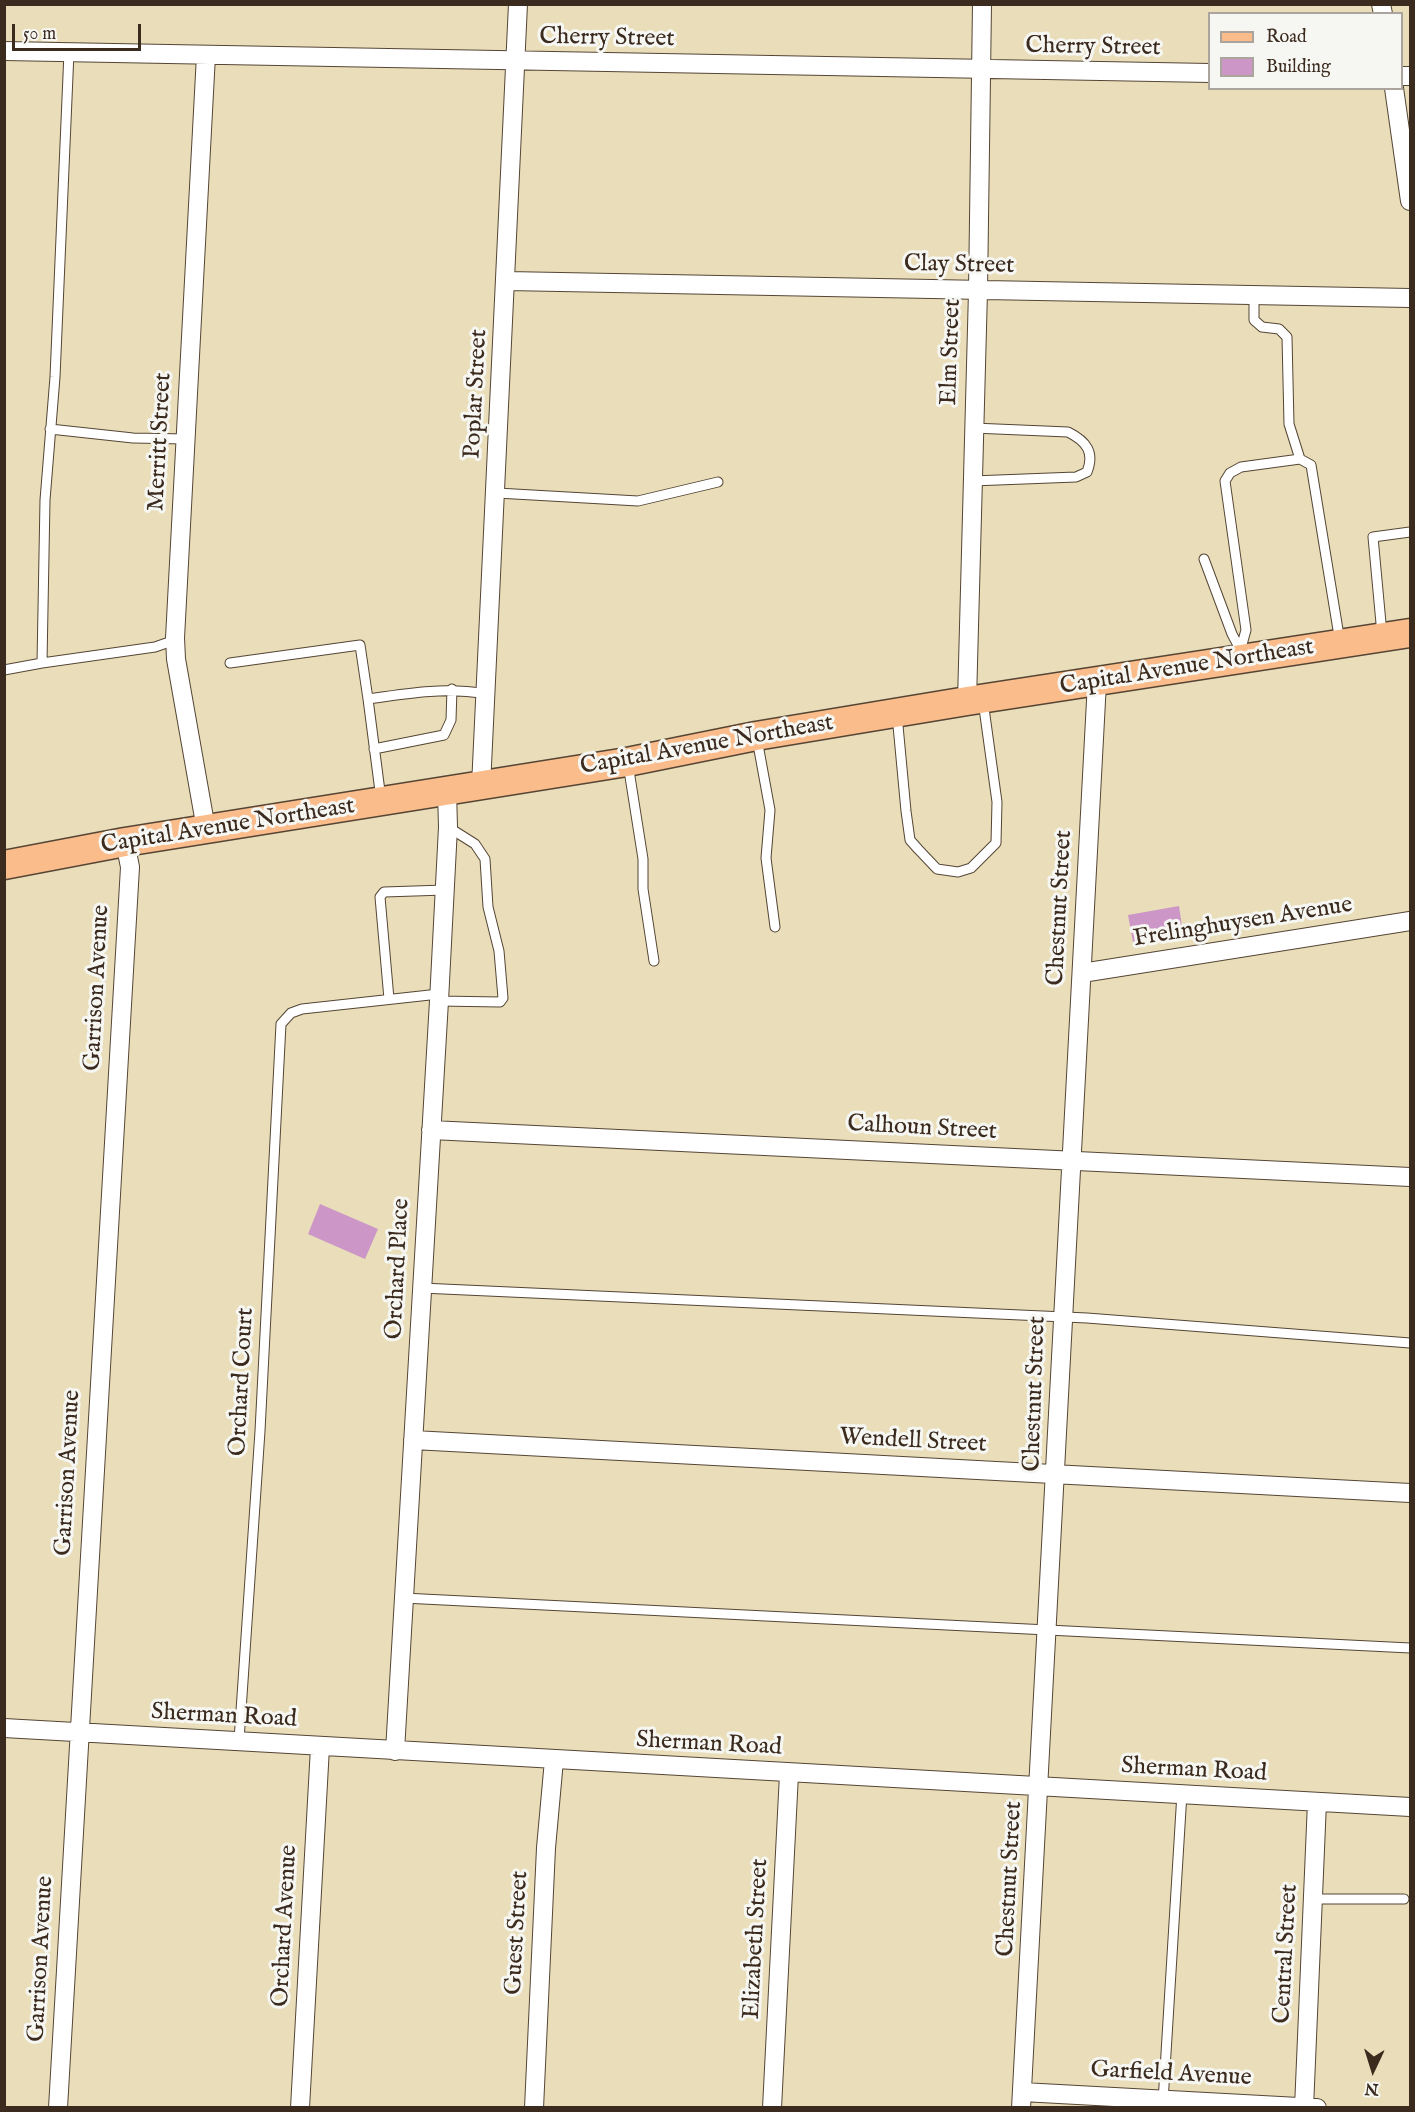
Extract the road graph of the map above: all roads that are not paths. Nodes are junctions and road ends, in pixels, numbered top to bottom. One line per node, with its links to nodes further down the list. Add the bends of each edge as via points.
1 (518, 4): 6 (street, Poplar Street)
2 (982, 4): 7 (street, Elm Street)
3 (4, 51): 4 (street, Cherry Street)
4 (69, 52): 5 (street, Cherry Street); 16 (lane)
5 (206, 55): 6 (street, Cherry Street); 17 (street, Merritt Street)
6 (516, 61): 7 (street, Cherry Street); 11 (street, Poplar Street)
7 (982, 71): 8 (street, Cherry Street); 12 (street, Elm Street)
8 (1208, 73)
9 (1394, 90): 10 (street)
10 (1410, 201)
11 (507, 281): 12 (street, Clay Street); 21 (street, Poplar Street)
12 (978, 291): 13 (street, Clay Street); 15 (street, Elm Street)
13 (1254, 296): 14 (street, Clay Street); 18 (lane, via 1254,320 1262,327 1280,328 1287,337 1289,424)
14 (1410, 298)
15 (973, 428): 20 (street, Elm Street); 20 (lane, via 1068,432 1082,439 1089,449 1091,463 1087,472 1076,477)
16 (50, 429): 17 (lane); 29 (lane)
17 (185, 440): 26 (street, Merritt Street)
18 (1300, 459): 27 (lane, via 1311,465); 28 (lane, via 1242,467 1225,481 1246,630)
19 (718, 482): 21 (lane, via 638,501)
20 (972, 482): 36 (street, Elm Street)
21 (496, 493): 34 (street, Poplar Street)
22 (1410, 532): 25 (lane, via 1373,537)
23 (1204, 559): 28 (lane)
24 (1410, 633): 25 (main road, Capital Avenue Northeast)
25 (1382, 638): 27 (main road, Capital Avenue Northeast)
26 (175, 640): 29 (lane, via 155,647); 45 (street, Merritt Street)
27 (1341, 644): 28 (main road, Capital Avenue Northeast)
28 (1242, 654): 32 (main road, Capital Avenue Northeast)
29 (42, 663): 31 (lane)
30 (230, 663): 35 (lane, via 360,645)
31 (4, 670)
32 (1096, 682): 36 (main road, Capital Avenue Northeast); 52 (street, Chestnut Street)
33 (452, 689): 34 (lane); 35 (lane); 39 (lane, via 451,720 444,735)
34 (486, 694): 41 (street, Poplar Street)
35 (368, 699): 39 (lane)
36 (975, 700): 37 (main road, Capital Avenue Northeast); 37 (lane, via 997,802 996,843 971,868 958,872 937,869 910,840)
37 (897, 713): 38 (main road, Capital Avenue Northeast)
38 (756, 736): 40 (main road, Capital Avenue Northeast); 50 (lane, via 770,810 766,858)
39 (374, 749): 43 (lane)
40 (627, 762): 41 (main road, Capital Avenue Northeast); 51 (lane)
41 (481, 786): 42 (main road, Capital Avenue Northeast)
42 (447, 791): 43 (main road, Capital Avenue Northeast); 44 (street, Orchard Place)
43 (381, 802): 45 (main road, Capital Avenue Northeast)
44 (448, 827): 48 (street, Orchard Place); 53 (lane, via 475,844 486,859 490,920 500,951 502,998 500,1002)
45 (206, 829): 46 (main road, Capital Avenue Northeast)
46 (125, 842): 47 (main road, Capital Avenue Northeast); 68 (street, Garrison Avenue, via 130,867)
47 (4, 865)
48 (445, 890): 53 (street, Orchard Place); 54 (lane, via 384,892 380,897)
49 (1410, 921): 52 (street, Frelinghuysen Avenue)
50 (775, 927)
51 (654, 961)
52 (1082, 973): 56 (street, Chestnut Street)
53 (439, 998): 54 (lane); 55 (street, Orchard Place)
54 (389, 999): 69 (lane, Orchard Court, via 302,1009 291,1013 281,1024)
55 (431, 1130): 56 (street, Calhoun Street); 58 (street, Orchard Place)
56 (1072, 1160): 57 (street, Calhoun Street); 59 (street, Chestnut Street)
57 (1410, 1177)
58 (421, 1288): 59 (lane); 61 (street, Orchard Place)
59 (1063, 1318): 60 (lane); 62 (street, Chestnut Street)
60 (1410, 1343)
61 (413, 1440): 62 (street, Wendell Street); 64 (street, Orchard Place)
62 (1057, 1474): 63 (street, Wendell Street); 65 (street, Chestnut Street)
63 (1410, 1493)
64 (403, 1598): 65 (lane); 71 (street, Orchard Place)
65 (1048, 1632): 66 (lane); 74 (street, Chestnut Street)
66 (1410, 1648)
67 (4, 1728): 68 (street, Sherman Road)
68 (78, 1732): 69 (street, Sherman Road); 83 (street, Garrison Avenue)
69 (239, 1740): 70 (street, Sherman Road)
70 (320, 1747): 71 (street, Sherman Road); 84 (street, Orchard Avenue)
71 (395, 1751): 72 (street, Sherman Road)
72 (554, 1760): 73 (street, Sherman Road); 85 (street, Guest Street)
73 (789, 1774): 74 (street, Sherman Road); 86 (street, Elizabeth Street)
74 (1040, 1787): 75 (street, Sherman Road); 80 (street, Chestnut Street)
75 (1182, 1793): 76 (street, Sherman Road); 81 (lane)
76 (1317, 1802): 77 (street, Sherman Road); 78 (street, Central Street)
77 (1410, 1807)
78 (1313, 1899): 79 (lane); 82 (street, Central Street)
79 (1404, 1899)
80 (1022, 2100): 81 (street, Garfield Avenue)
81 (1163, 2103): 82 (street, Garfield Avenue)
82 (1304, 2107): 87 (street, Garfield Avenue)
83 (58, 2108)
84 (300, 2108)
85 (534, 2108)
86 (772, 2108)
87 (1317, 2108)

